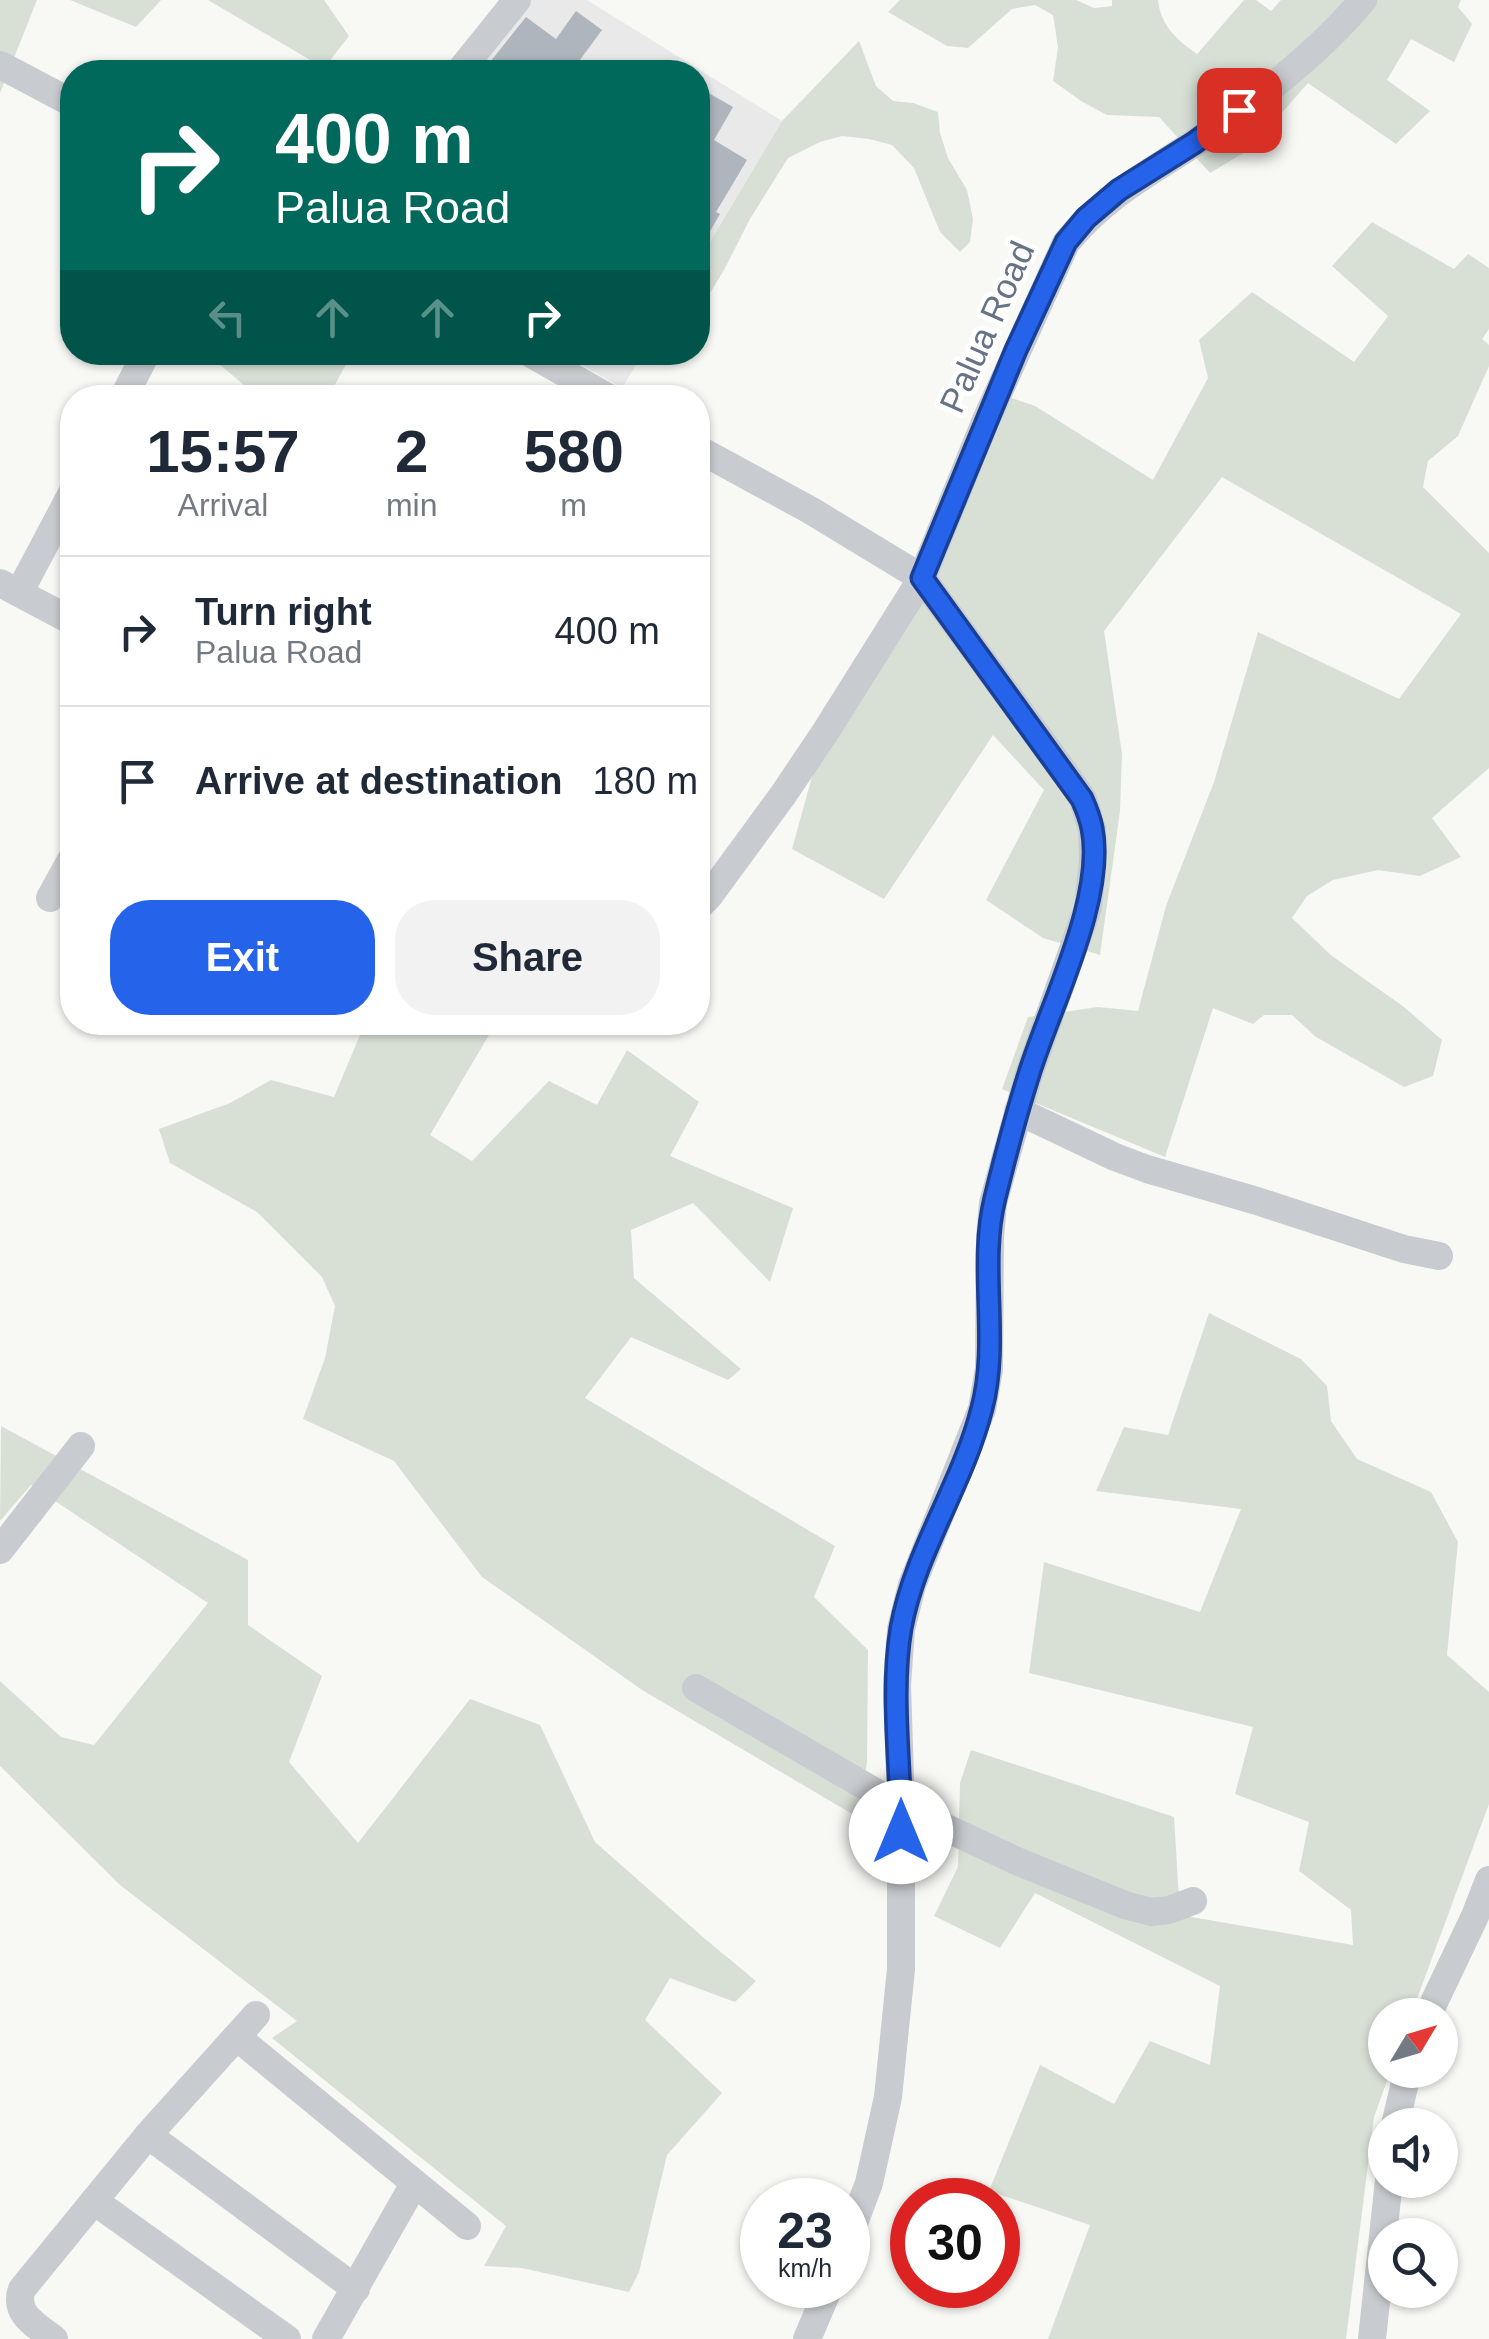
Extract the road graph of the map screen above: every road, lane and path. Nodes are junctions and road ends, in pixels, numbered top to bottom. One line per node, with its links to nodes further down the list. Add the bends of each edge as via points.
1 (517, 0): 3 (street)
2 (1363, 0): 10 (street, Palua Road, via 1262,94 1119,190 1066,242)
3 (469, 60)
4 (0, 65): 5 (street)
5 (60, 97)
6 (551, 365): 7 (street)
7 (586, 385)
8 (710, 456): 10 (street)
9 (60, 511): 11 (street)
10 (922, 578): 14 (street, Palua Road, via 783,795); 16 (street, via 1062,768 1092,829 1088,907)
11 (10, 588): 12 (street)
12 (60, 615)
13 (60, 880): 15 (street)
14 (710, 895)
15 (50, 898)
16 (1018, 1112): 17 (street, via 1147,1169); 21 (street, via 994,1203 982,1409 901,1629)
17 (1439, 1256)
18 (81, 1446): 19 (street)
19 (0, 1550)
20 (696, 1688): 21 (street)
21 (901, 1807): 23 (street, via 1126,1906 1152,1912); 28 (street, via 901,1969 888,2098)
22 (1489, 1880): 24 (street)
23 (1193, 1900)
24 (1436, 1998)
25 (256, 2016): 26 (street)
26 (238, 2038): 27 (street); 29 (street)
27 (148, 2136): 31 (street); 33 (street)
28 (870, 2179)
29 (414, 2184): 32 (street); 33 (street)
30 (1387, 2198): 39 (street)
31 (94, 2201): 35 (street, via 19,2295 26,2316); 36 (street)
32 (466, 2226)
33 (356, 2289): 37 (street)
34 (820, 2308): 38 (street)
35 (54, 2339)
36 (288, 2339)
37 (326, 2339)
38 (806, 2339)
39 (1372, 2339)

